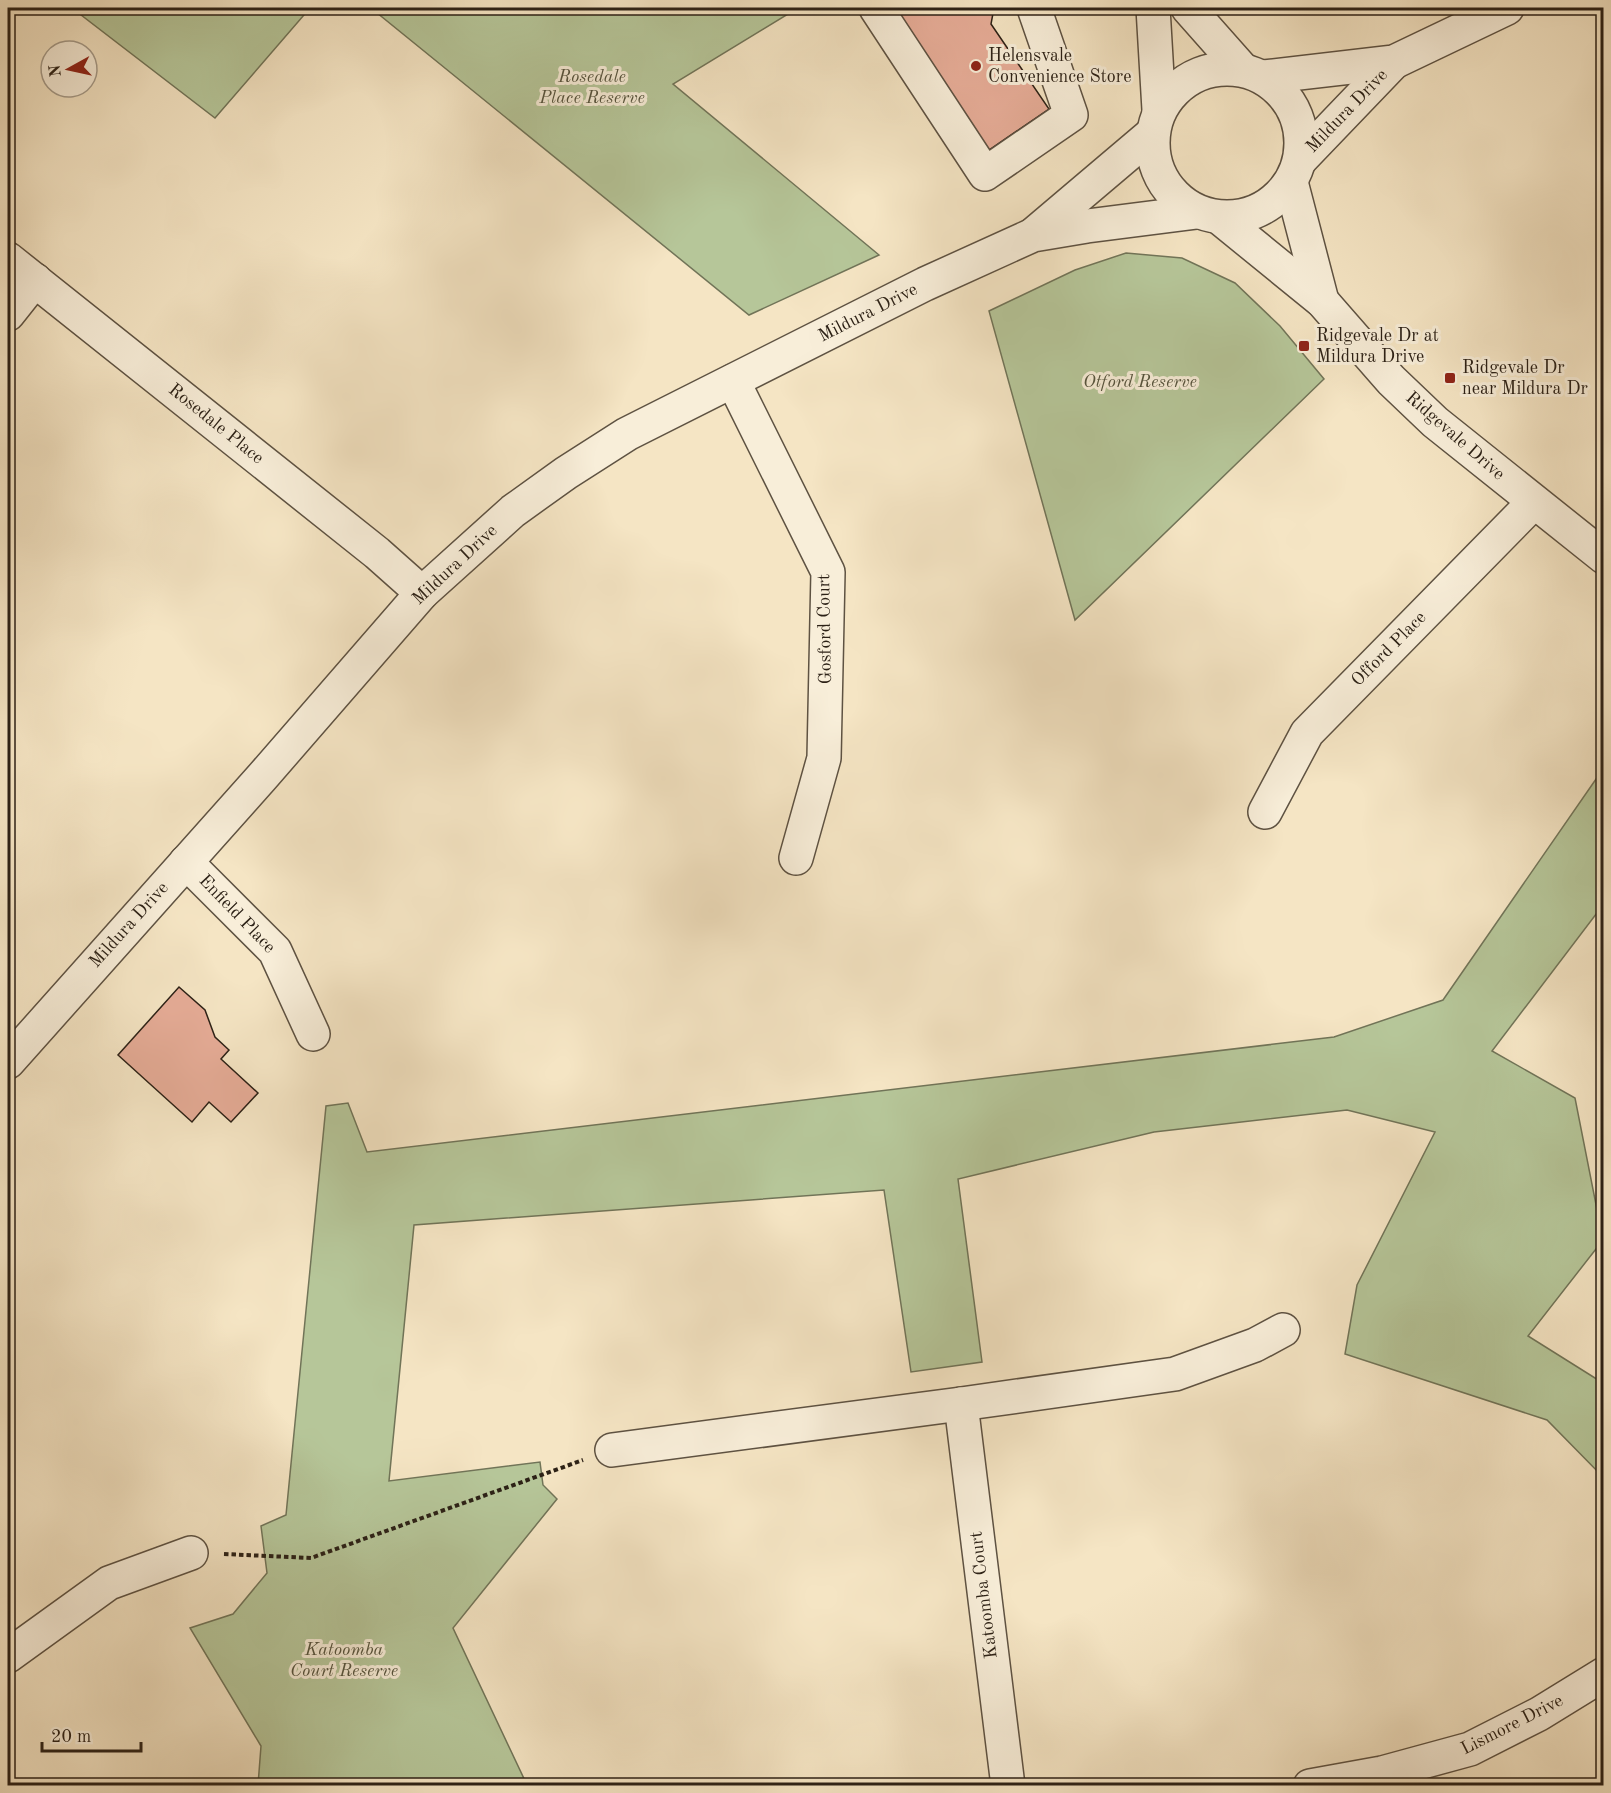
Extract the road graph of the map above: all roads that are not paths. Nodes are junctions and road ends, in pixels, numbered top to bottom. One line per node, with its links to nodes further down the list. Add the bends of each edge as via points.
1 (876, 8): 2 (street, via 985,174 1071,115)
2 (1034, 8)
3 (1153, 8): 8 (street)
4 (1188, 8): 7 (street)
5 (1507, 8): 6 (street, Mildura Drive)
6 (1394, 62): 7 (street, Mildura Drive); 9 (street, Mildura Drive)
7 (1253, 73): 8 (street, via 1217,68 1194,75 1174,90); 9 (street, via 1283,92 1296,113 1302,136)
8 (1156, 122): 10 (street, via 1154,158 1162,180 1177,199); 11 (street, Mildura Drive)
9 (1295, 171): 10 (street, via 1277,198 1260,210 1241,217); 14 (street, Ridgevale Drive)
10 (1209, 215): 11 (street, Mildura Drive); 14 (street, Ridgevale Drive)
11 (1033, 235): 16 (street, Mildura Drive, via 925,284)
12 (8, 259): 13 (street, Rosedale Place)
13 (35, 280): 15 (street); 19 (street, Rosedale Place)
14 (1322, 301): 17 (street, Ridgevale Drive, via 1391,380 1435,422)
15 (8, 314)
16 (733, 381): 19 (street, Mildura Drive, via 627,434 566,473 513,511); 21 (street, Gosford Court, via 828,572 824,758)
17 (1534, 502): 18 (street, Ridgevale Drive); 20 (street, Offord Place, via 1307,733)
18 (1604, 556)
19 (422, 593): 22 (street, Mildura Drive)
20 (1265, 812)
21 (796, 858)
22 (186, 862): 23 (street, Enfield Place, via 275,951); 24 (street, Mildura Drive)
23 (313, 1034)
24 (8, 1062)
25 (1283, 1330): 26 (street, via 1255,1345 1175,1374)
26 (961, 1404): 27 (street); 31 (street, Katoomba Court)
27 (612, 1450)
28 (191, 1553): 29 (street, via 109,1583)
29 (8, 1656)
30 (1604, 1674): 32 (street, Lismore Drive, via 1539,1714 1470,1749 1382,1773)
31 (1008, 1785)
32 (1310, 1785)

